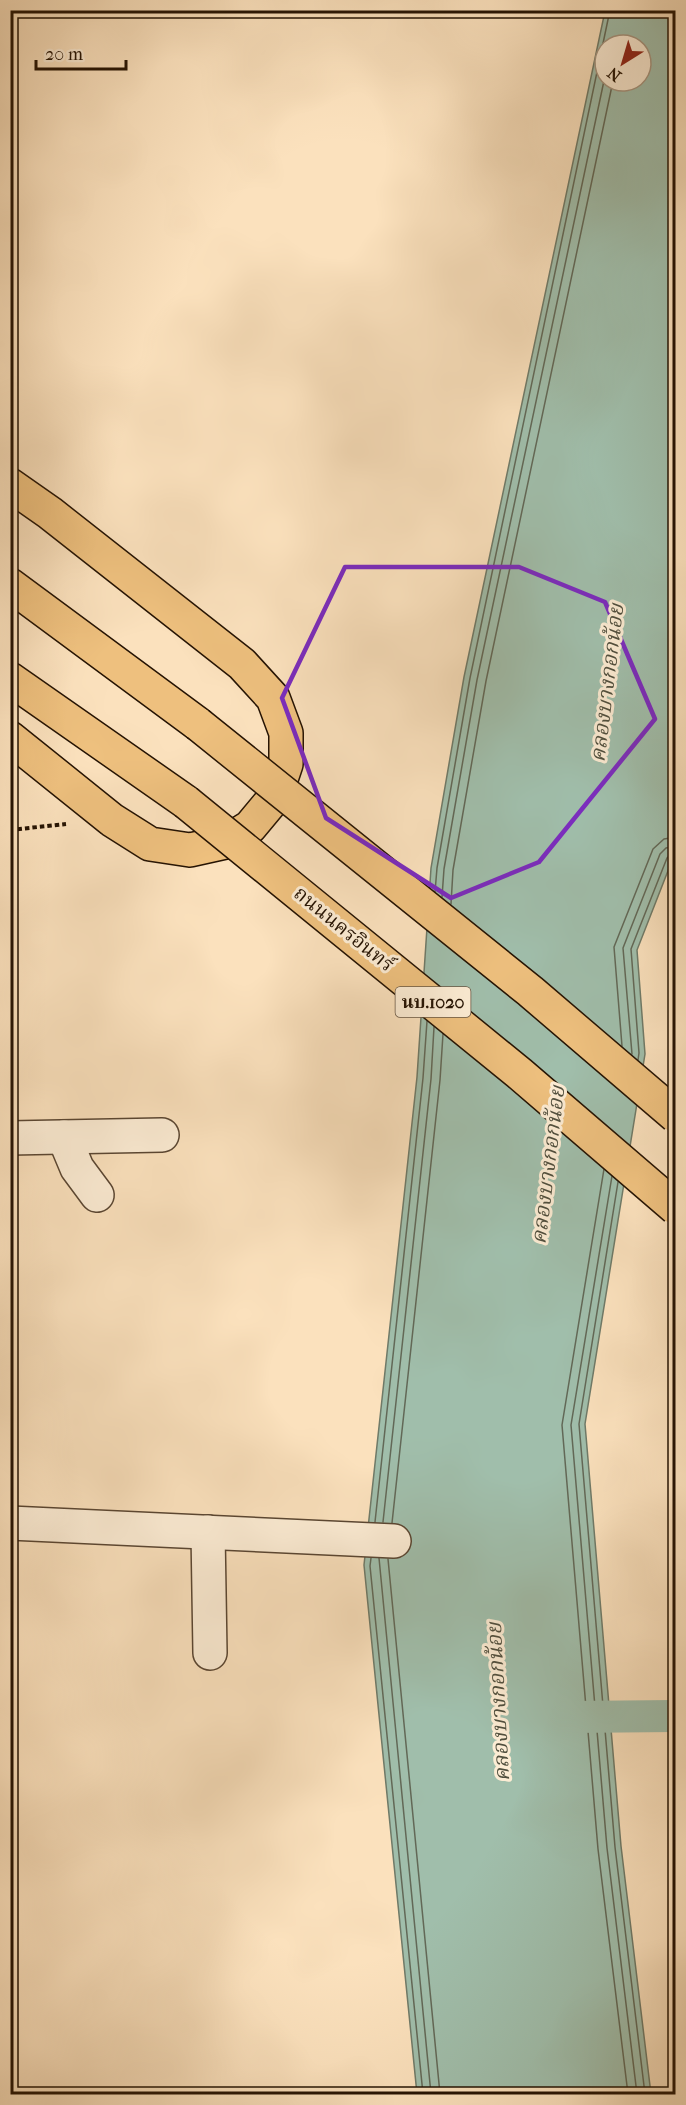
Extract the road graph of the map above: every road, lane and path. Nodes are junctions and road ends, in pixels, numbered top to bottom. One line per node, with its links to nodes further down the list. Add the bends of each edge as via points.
1 (10, 485): 5 (main road, via 242,664 273,698 286,733 286,764 274,797 250,827 226,842 190,850 150,844)
2 (10, 585): 7 (main road, bridge, via 198,724 530,991)
3 (10, 680): 12 (main road, ถนนนครอินทร์ / นบ.1020, bridge, via 186,802 519,1073)
4 (10, 738): 5 (main road)
5 (112, 820): 6 (path)
6 (10, 830)
7 (675, 1116)
8 (162, 1135): 9 (street)
9 (64, 1137): 10 (street); 11 (street, via 77,1168)
10 (10, 1138)
11 (97, 1195)
12 (675, 1208)
13 (10, 1523): 14 (street)
14 (208, 1532): 15 (street); 16 (street)
15 (394, 1541)
16 (210, 1653)

